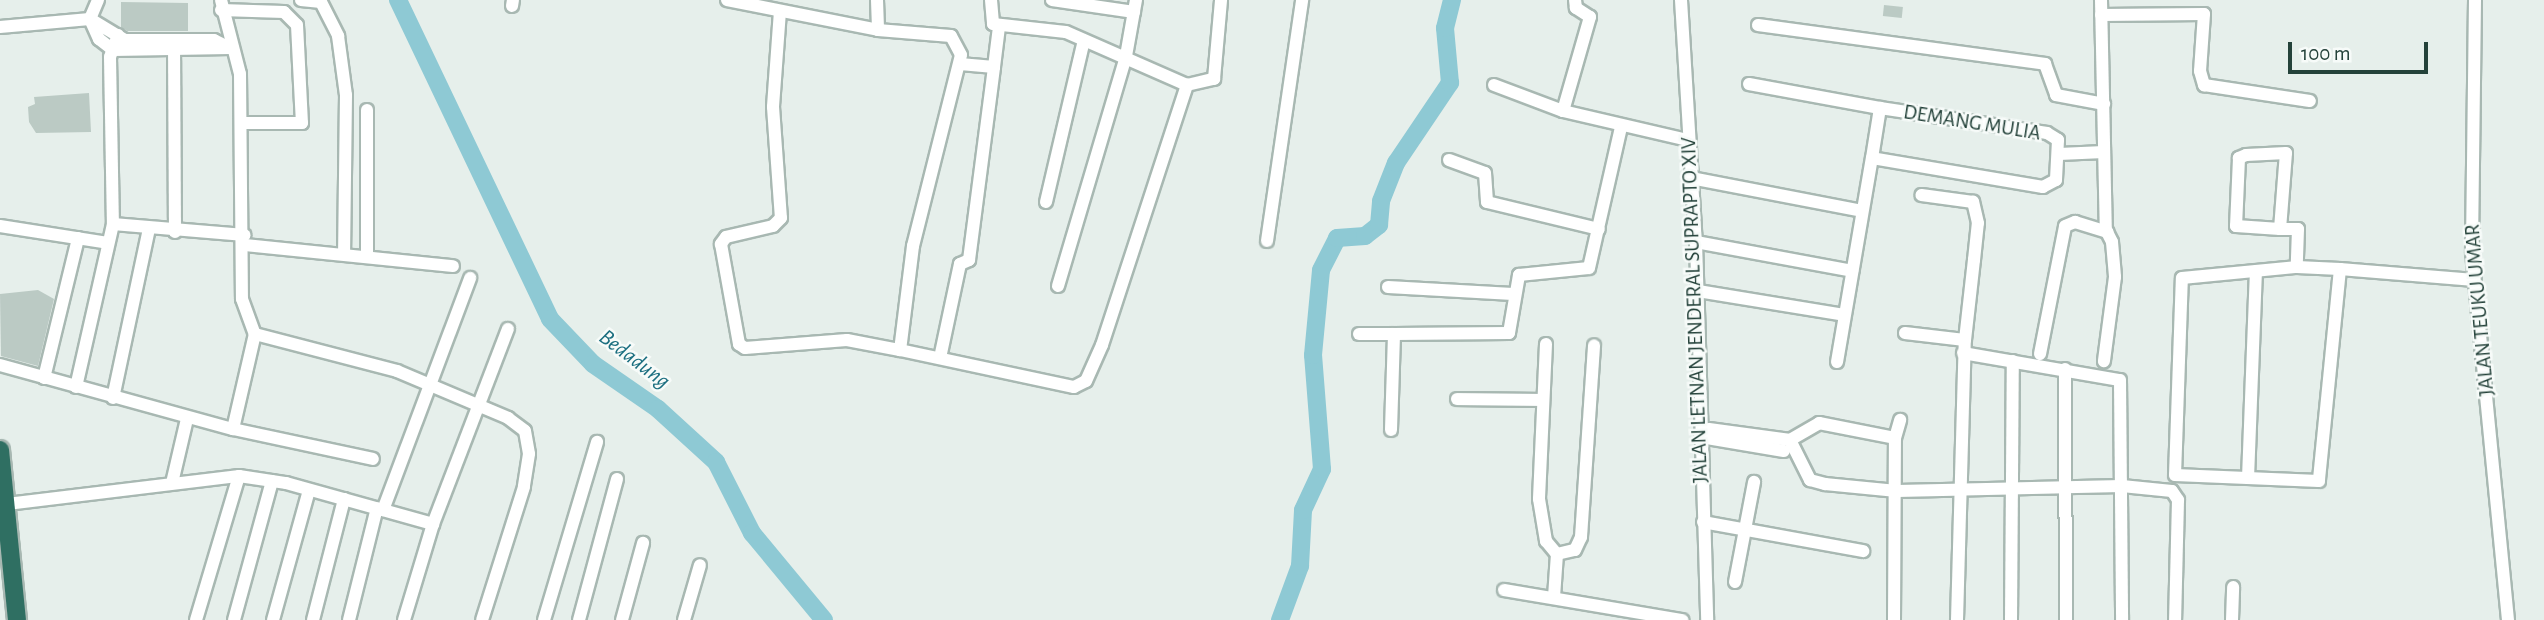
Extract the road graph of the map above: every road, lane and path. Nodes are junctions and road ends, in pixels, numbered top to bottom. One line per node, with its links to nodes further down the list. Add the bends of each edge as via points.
1 (98, 0): 20 (street)
2 (301, 0): 64 (street, via 321,2 338,36 346,95)
3 (727, 0): 17 (street)
4 (877, 0): 24 (street)
5 (990, 0): 23 (street, via 990,20)
6 (1052, 0): 14 (street)
7 (1221, 0): 34 (street, via 1214,79)
8 (1302, 0): 61 (street)
9 (1575, 0): 40 (street, via 1590,24)
10 (1681, 0): 43 (street, JALAN LETNAN JENDERAL SUPRAPTO XIV)
11 (2101, 0): 19 (street)
12 (2206, 0): 18 (street)
13 (2475, 0): 72 (street, JALAN TEUKU UMAR)
14 (1072, 1): 16 (street)
15 (221, 5): 28 (street); 41 (street, via 284,12 297,25 302,123)
16 (1135, 6): 30 (street)
17 (780, 11): 24 (street); 86 (street, via 773,107 780,218 774,226 726,237 721,244 739,344 745,348 847,341)
18 (2204, 14): 19 (street); 36 (street, via 2200,71 2204,85)
19 (2101, 15): 37 (street)
20 (90, 19): 22 (street); 25 (street); 29 (street, via 99,39)
21 (1758, 25): 37 (street, via 2045,64 2056,95)
22 (0, 27)
23 (999, 27): 26 (street, via 1047,28); 32 (street)
24 (877, 30): 31 (street, via 951,36 961,46)
25 (118, 35): 27 (street); 29 (street)
26 (1084, 40): 30 (street); 50 (street)
27 (174, 47): 28 (street); 29 (street); 58 (street)
28 (230, 48): 41 (street, via 240,74)
29 (113, 50): 52 (street)
30 (1126, 55): 34 (street); 73 (street)
31 (960, 64): 32 (street); 86 (street, via 913,246)
32 (994, 66): 88 (street, via 969,260 960,264)
33 (1749, 84): 38 (street)
34 (1187, 85): 88 (street, via 1086,382 1074,387)
35 (1494, 85): 40 (street)
36 (2310, 101)
37 (2104, 104): 44 (street)
38 (1880, 108): 45 (street, DEMANG MULIA, via 2047,133 2058,141); 46 (street, DEMANG MULIA)
39 (367, 110): 65 (street)
40 (1563, 111): 42 (street)
41 (243, 123): 60 (street)
42 (1621, 128): 43 (street); 55 (street)
43 (1688, 140): 48 (street, JALAN LETNAN JENDERAL SUPRAPTO XIV)
44 (2105, 152): 45 (street, DEMANG MULIA); 57 (street)
45 (2059, 154): 46 (street, DEMANG MULIA, via 2056,180 2043,187)
46 (1872, 158): 51 (street, DEMANG MULIA)
47 (1449, 160): 55 (street, via 1485,173 1487,202)
48 (1691, 178): 51 (street); 62 (street, JALAN LETNAN JENDERAL SUPRAPTO XIV)
49 (1921, 195): 85 (street, via 1970,201 1976,207)
50 (1046, 202)
51 (1862, 211): 69 (street, DEMANG MULIA)
52 (113, 224): 54 (street); 63 (street)
53 (0, 226): 59 (street)
54 (149, 229): 58 (street); 97 (street)
55 (1599, 229): 76 (street, via 1589,268 1524,272)
56 (2280, 229): 56 (street, via 2236,226 2239,158 2286,153); 67 (street, via 2298,229)
57 (2106, 231): 87 (street, via 2075,222 2065,226); 90 (street, via 2111,238 2115,277)
58 (175, 232): 60 (street)
59 (78, 238): 63 (street); 94 (street)
60 (245, 240): 64 (street); 80 (street, via 242,299)
61 (1267, 241)
62 (1696, 242): 69 (street); 75 (street, JALAN LETNAN JENDERAL SUPRAPTO XIV)
63 (108, 243): 96 (street)
64 (344, 254): 65 (street)
65 (367, 256): 66 (street)
66 (453, 266)
67 (2297, 267): 68 (street); 70 (street)
68 (2340, 269): 72 (street); 112 (street, via 2319,481)
69 (1852, 271): 77 (street, DEMANG MULIA)
70 (2256, 271): 112 (street); 112 (street, via 2186,277 2180,285 2175,475)
71 (470, 278): 95 (street)
72 (2475, 280): 160 (street, JALAN TEUKU UMAR)
73 (1058, 286)
74 (1388, 287): 76 (street)
75 (1698, 291): 77 (street); 105 (street, JALAN LETNAN JENDERAL SUPRAPTO XIV)
76 (1513, 294): 82 (street, via 1509,333)
77 (1844, 314): 91 (street, DEMANG MULIA)
78 (508, 330): 100 (street)
79 (1905, 333): 85 (street)
80 (254, 334): 95 (street); 103 (street)
81 (1359, 334): 82 (street)
82 (1394, 334): 104 (street)
83 (1546, 344): 99 (street)
84 (1594, 345): 132 (street, via 1581,537 1575,550)
85 (1964, 347): 89 (street); 119 (street)
86 (900, 350): 88 (street)
87 (2040, 354)
88 (940, 358)
89 (2013, 361): 93 (street); 122 (street)
90 (2104, 361)
91 (1837, 362)
92 (0, 365): 94 (street)
93 (2066, 369): 117 (street, via 2120,380); 120 (street)
94 (44, 378): 96 (street)
95 (428, 384): 100 (street); 125 (street)
96 (76, 387): 97 (street)
97 (113, 398): 101 (street)
98 (1457, 399): 99 (street)
99 (1540, 400): 132 (street, via 1541,524)
100 (478, 406): 127 (street); 146 (street, via 525,431 529,454 511,536)
101 (187, 419): 103 (street); 115 (street)
102 (1900, 420): 106 (street)
103 (233, 429): 110 (street)
104 (1391, 430)
105 (1705, 433): 108 (street); 126 (street, JALAN LETNAN JENDERAL SUPRAPTO XIV)
106 (1895, 438): 108 (street, via 1819,424); 121 (street)
107 (597, 442): 147 (street)
108 (1787, 446): 121 (street, via 1810,480)
109 (0, 450): 124 (highway)
110 (373, 459)
111 (239, 476): 114 (street); 115 (street); 140 (street)
112 (2248, 478)
113 (617, 479): 148 (street)
114 (272, 481): 118 (street); 141 (street)
115 (172, 482): 124 (street)
116 (1754, 482): 128 (street)
117 (2122, 486): 120 (street); 157 (street); 158 (street, via 2176,495)
118 (309, 489): 123 (street); 142 (street)
119 (1959, 489): 121 (street); 122 (street); 154 (street)
120 (2068, 489): 122 (street); 156 (street)
121 (1896, 491): 153 (street)
122 (2011, 491): 155 (street)
123 (344, 499): 125 (street); 143 (street)
124 (7, 504): 130 (highway)
125 (380, 509): 127 (street); 144 (street)
126 (1703, 522): 128 (street); 152 (street, JALAN LETNAN JENDERAL SUPRAPTO XIV)
127 (433, 524): 145 (street)
128 (1745, 529): 131 (street); 134 (street)
129 (643, 543): 149 (street)
130 (6, 546): 139 (highway)
131 (1863, 551)
132 (1558, 554): 137 (street)
133 (700, 565): 150 (street)
134 (1735, 582)
135 (2233, 587): 159 (street)
136 (1504, 590): 137 (street)
137 (1554, 597): 138 (street)
138 (1618, 615): 151 (street)
139 (17, 620)
140 (196, 620)
141 (234, 620)
142 (273, 620)
143 (313, 620)
144 (349, 620)
145 (404, 620)
146 (482, 620)
147 (544, 620)
148 (579, 620)
149 (622, 620)
150 (684, 620)
151 (1682, 620)
152 (1707, 620)
153 (1894, 620)
154 (1957, 620)
155 (2011, 620)
156 (2066, 620)
157 (2122, 620)
158 (2175, 620)
159 (2232, 620)
160 (2508, 620)

